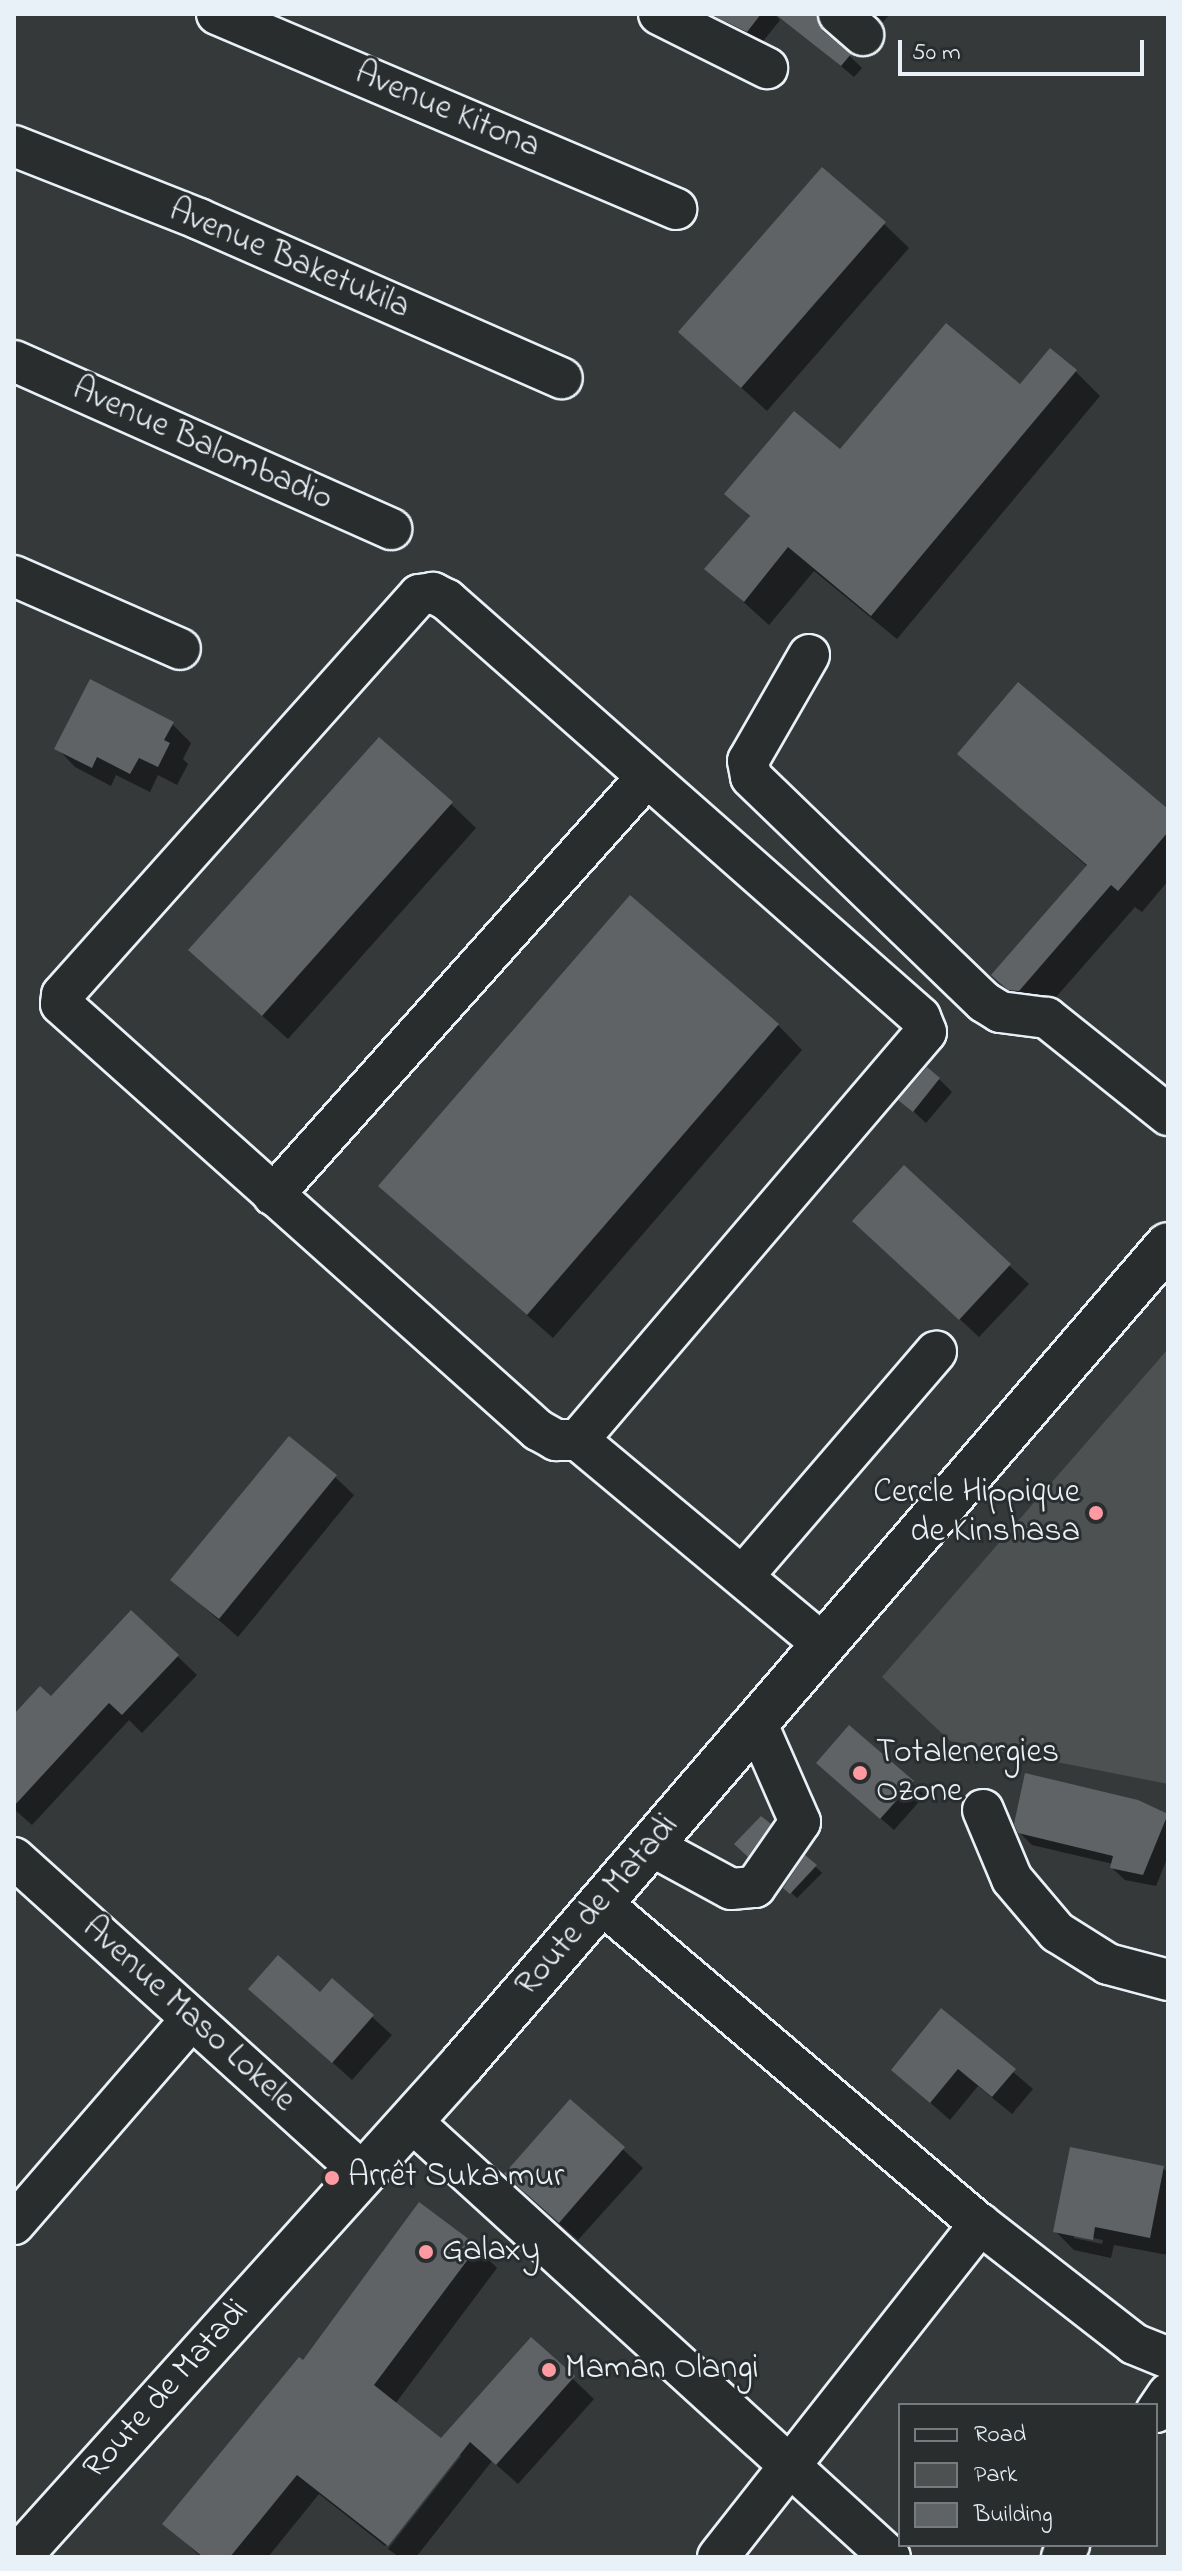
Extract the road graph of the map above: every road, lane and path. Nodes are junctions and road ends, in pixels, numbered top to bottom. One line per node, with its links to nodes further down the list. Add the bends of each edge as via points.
1 (217, 14): 5 (street, Avenue Kitona)
2 (659, 14): 3 (street)
3 (767, 68)
4 (14, 146): 7 (street, Avenue Baketukila, via 199,219)
5 (676, 209)
6 (14, 361): 8 (street, Avenue Balombadio)
7 (562, 378)
8 (391, 529)
9 (14, 576): 10 (street)
10 (180, 649)
11 (809, 655): 13 (street, via 748,761 751,777 984,1002 1000,1012 1047,1018)
12 (647, 777): 14 (street); 14 (street, via 447,600 433,593 419,595 62,995 66,1012); 17 (street, via 920,1017 926,1032)
13 (1168, 1115)
14 (273, 1195): 17 (street, via 538,1430 556,1440)
15 (1168, 1245): 19 (main road, Route de Matadi)
16 (936, 1352): 18 (street)
17 (578, 1440): 18 (street)
18 (743, 1576): 19 (street)
19 (824, 1645): 20 (main road, Route de Matadi)
20 (757, 1724): 22 (main road, Route de Matadi); 22 (street, via 800,1822 755,1887 731,1889)
21 (983, 1810): 25 (street, via 1012,1879 1057,1932 1108,1964)
22 (650, 1845): 24 (main road, Route de Matadi)
23 (14, 1858): 26 (street, Avenue Maso Lokele)
24 (601, 1903): 27 (main road, Route de Matadi); 30 (street)
25 (1168, 1980)
26 (191, 2020): 28 (street, Avenue Maso Lokele); 29 (street)
27 (410, 2120): 28 (main road, Route de Matadi); 32 (street)
28 (362, 2172): 33 (main road, Route de Matadi)
29 (14, 2224)
30 (980, 2224): 31 (street, via 1134,2344); 32 (street)
31 (1168, 2358)
32 (789, 2466): 34 (street); 35 (street)
33 (18, 2557)
34 (718, 2557)
35 (890, 2557)

